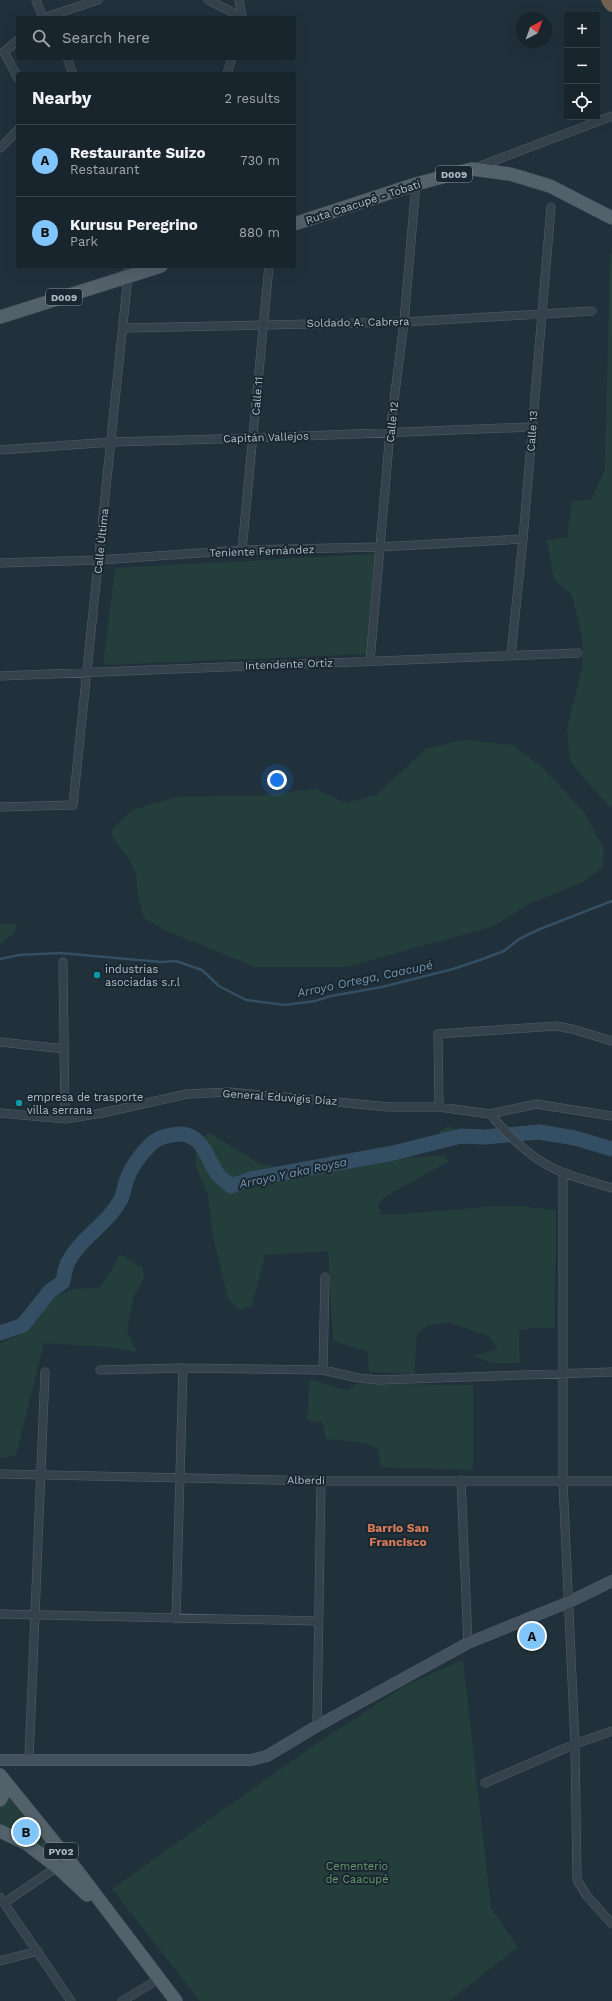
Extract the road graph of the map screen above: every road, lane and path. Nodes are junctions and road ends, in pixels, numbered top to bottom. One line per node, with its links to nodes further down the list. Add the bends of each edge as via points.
1 (36, 0): 7 (street)
2 (98, 0): 8 (street)
3 (208, 0): 9 (street)
4 (239, 0): 10 (street)
5 (609, 0): 6 (highway)
6 (612, 4)
7 (42, 16)
8 (53, 16)
9 (238, 16)
10 (242, 16)
11 (16, 42): 16 (street, via 4,52)
12 (68, 60): 14 (street)
13 (231, 60): 15 (street)
14 (72, 72)
15 (228, 72)
16 (16, 74)
17 (612, 116): 20 (street)
18 (16, 132): 19 (street)
19 (0, 148)
20 (469, 170): 21 (main road, Ruta Caacupé - Tobatí / D009); 23 (main road, Ruta Caacupé - Tobatí / D009, via 510,174 550,186)
21 (416, 184): 24 (main road, Ruta Caacupé - Tobatí / D009); 31 (street, Calle 12)
22 (551, 207): 29 (street, Calle 13)
23 (612, 218)
24 (296, 223)
25 (148, 268): 27 (main road, D009)
26 (269, 268): 32 (street, Calle 11)
27 (129, 271): 30 (main road, D009); 33 (street, Calle Última)
28 (592, 311): 29 (street, Soldado A. Cabrera)
29 (541, 314): 31 (street, Soldado A. Cabrera); 34 (street, Calle 13)
30 (0, 318)
31 (404, 322): 32 (street, Soldado A. Cabrera); 35 (street, Calle 12)
32 (263, 325): 33 (street, Soldado A. Cabrera); 36 (street, Calle 11)
33 (124, 328): 37 (street, Calle Última)
34 (532, 427): 35 (street, Capitán Vallejos); 39 (street, Calle 13)
35 (390, 432): 36 (street, Capitán Vallejos); 40 (street, Calle 12)
36 (253, 438): 37 (street, Capitán Vallejos); 41 (street, Calle 11)
37 (112, 442): 38 (street, Capitán Vallejos); 42 (street, Calle Última)
38 (0, 450)
39 (523, 539): 40 (street, Teniente Fernández); 45 (street, Calle 13)
40 (380, 547): 41 (street, Teniente Fernández); 46 (street, Calle 12)
41 (242, 550): 42 (street, Teniente Fernández)
42 (99, 560): 43 (street, Teniente Fernández); 47 (street, Calle Última)
43 (0, 563)
44 (578, 653): 45 (street, Intendente Ortiz)
45 (511, 655): 46 (street, Intendente Ortiz)
46 (370, 661): 47 (street, Intendente Ortiz)
47 (87, 673): 48 (street, Intendente Ortiz); 49 (street, Calle Última, via 74,805)
48 (0, 676)
49 (0, 807)
50 (63, 962): 53 (street)
51 (612, 1040): 54 (street, via 556,1026 438,1034)
52 (0, 1042): 53 (street)
53 (64, 1049): 58 (street)
54 (439, 1107): 56 (street, General Eduvigis Díaz); 58 (street, General Eduvigis Díaz, via 389,1107 230,1092 187,1094)
55 (0, 1113): 58 (street, General Eduvigis Díaz)
56 (490, 1114): 57 (street, via 536,1104); 59 (street, via 522,1148)
57 (612, 1116)
58 (65, 1119)
59 (563, 1173): 60 (street); 66 (street)
60 (612, 1188)
61 (325, 1278): 64 (street)
62 (183, 1368): 63 (street); 64 (street); 70 (street)
63 (100, 1370)
64 (323, 1370): 66 (street, via 379,1380)
65 (45, 1372): 69 (street)
66 (563, 1372): 67 (street); 74 (street)
67 (612, 1372)
68 (0, 1474): 69 (street, Alberdi)
69 (42, 1476): 70 (street, Alberdi); 78 (street)
70 (179, 1478): 72 (street, Alberdi); 79 (street)
71 (461, 1480): 72 (street, Alberdi); 74 (street, Alberdi); 81 (street)
72 (321, 1481): 80 (street)
73 (612, 1481): 74 (street, Alberdi)
74 (563, 1482): 76 (street)
75 (612, 1581): 76 (street)
76 (569, 1602): 81 (street); 84 (street)
77 (0, 1614): 78 (street)
78 (34, 1614): 79 (street); 85 (street)
79 (176, 1619): 80 (street)
80 (317, 1621): 82 (street)
81 (468, 1644): 82 (street)
82 (317, 1726): 85 (street, via 267,1756 251,1760)
83 (612, 1731): 84 (street)
84 (575, 1744): 88 (street); 93 (street, via 577,1880 586,1896)
85 (29, 1759): 86 (street)
86 (0, 1760)
87 (2, 1777): 89 (main road, via 4,1792); 94 (main road, PY02, via 76,1869)
88 (485, 1783)
89 (0, 1800)
90 (0, 1831): 91 (main road, PY02, via 27,1844)
91 (57, 1867): 92 (street); 94 (main road, PY02)
92 (2, 1900): 95 (street)
93 (612, 1924)
94 (116, 1925): 97 (main road, PY02)
95 (38, 1951): 96 (street); 98 (street)
96 (0, 1961)
97 (159, 1979): 99 (street); 100 (main road, PY02)
98 (71, 2001)
99 (122, 2001)
100 (176, 2001)

